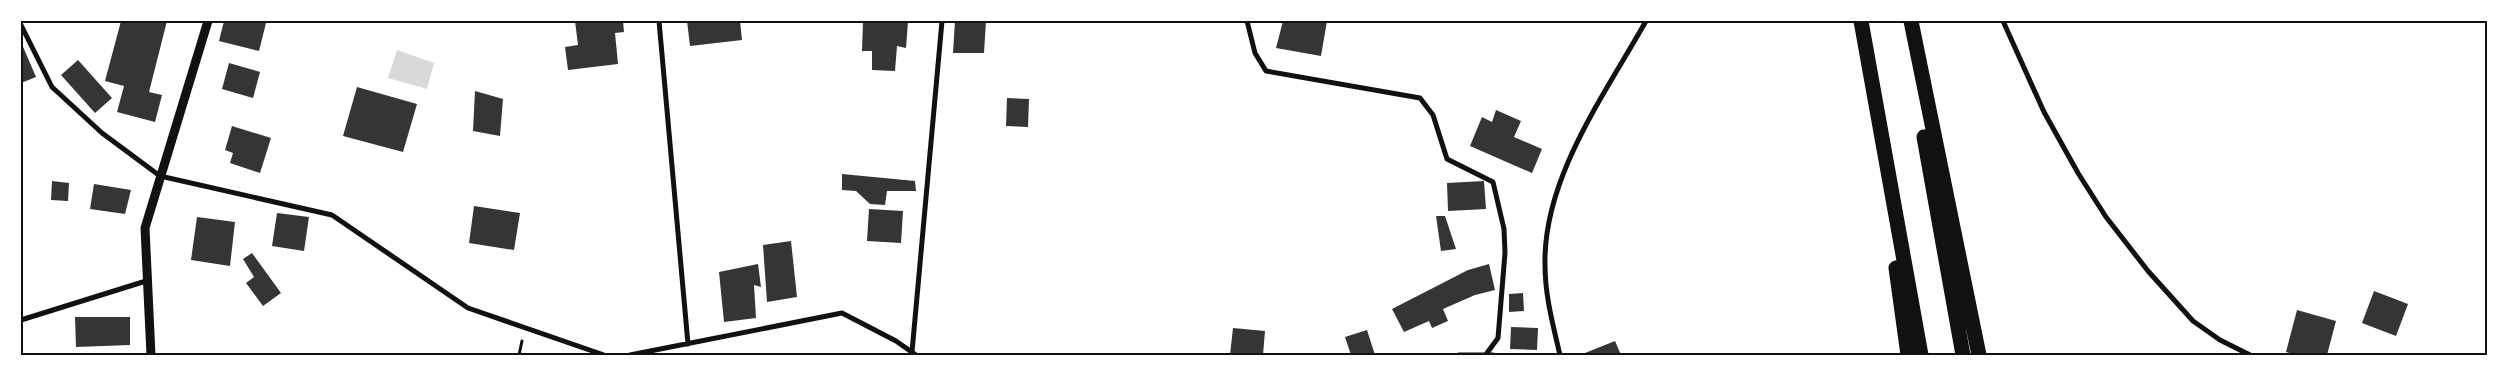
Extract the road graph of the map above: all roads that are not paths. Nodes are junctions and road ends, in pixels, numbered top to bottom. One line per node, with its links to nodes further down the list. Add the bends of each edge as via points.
1 (208, 21): 12 (street)
2 (658, 21): 15 (street)
3 (942, 21): 16 (street)
4 (1247, 21): 17 (street, via 1255,53 1266,71 1420,98 1433,115 1447,159 1493,182 1504,228 1505,253 1498,338)
5 (1646, 21): 22 (street, via 1578,142 1560,181 1549,222 1545,263 1548,307)
6 (1861, 21): 11 (highway)
7 (1903, 21): 25 (highway)
8 (1911, 21): 26 (highway)
9 (2003, 21): 27 (street, via 2044,112 2106,217 2192,321)
10 (21, 25): 12 (street, via 52,88 102,133)
11 (1865, 41): 23 (highway); 24 (highway)
12 (160, 176): 13 (street, via 145,228); 19 (street, via 332,215 468,308)
13 (146, 281): 14 (street); 18 (street)
14 (21, 320)
15 (688, 344): 16 (street, via 842,314); 20 (street)
16 (914, 353)
17 (1490, 354): 21 (street)
18 (151, 355)
19 (604, 355)
20 (630, 355)
21 (1460, 355)
22 (1560, 355)
23 (1908, 355)
24 (1921, 355)
25 (1963, 355)
26 (1979, 355)
27 (2250, 355)

